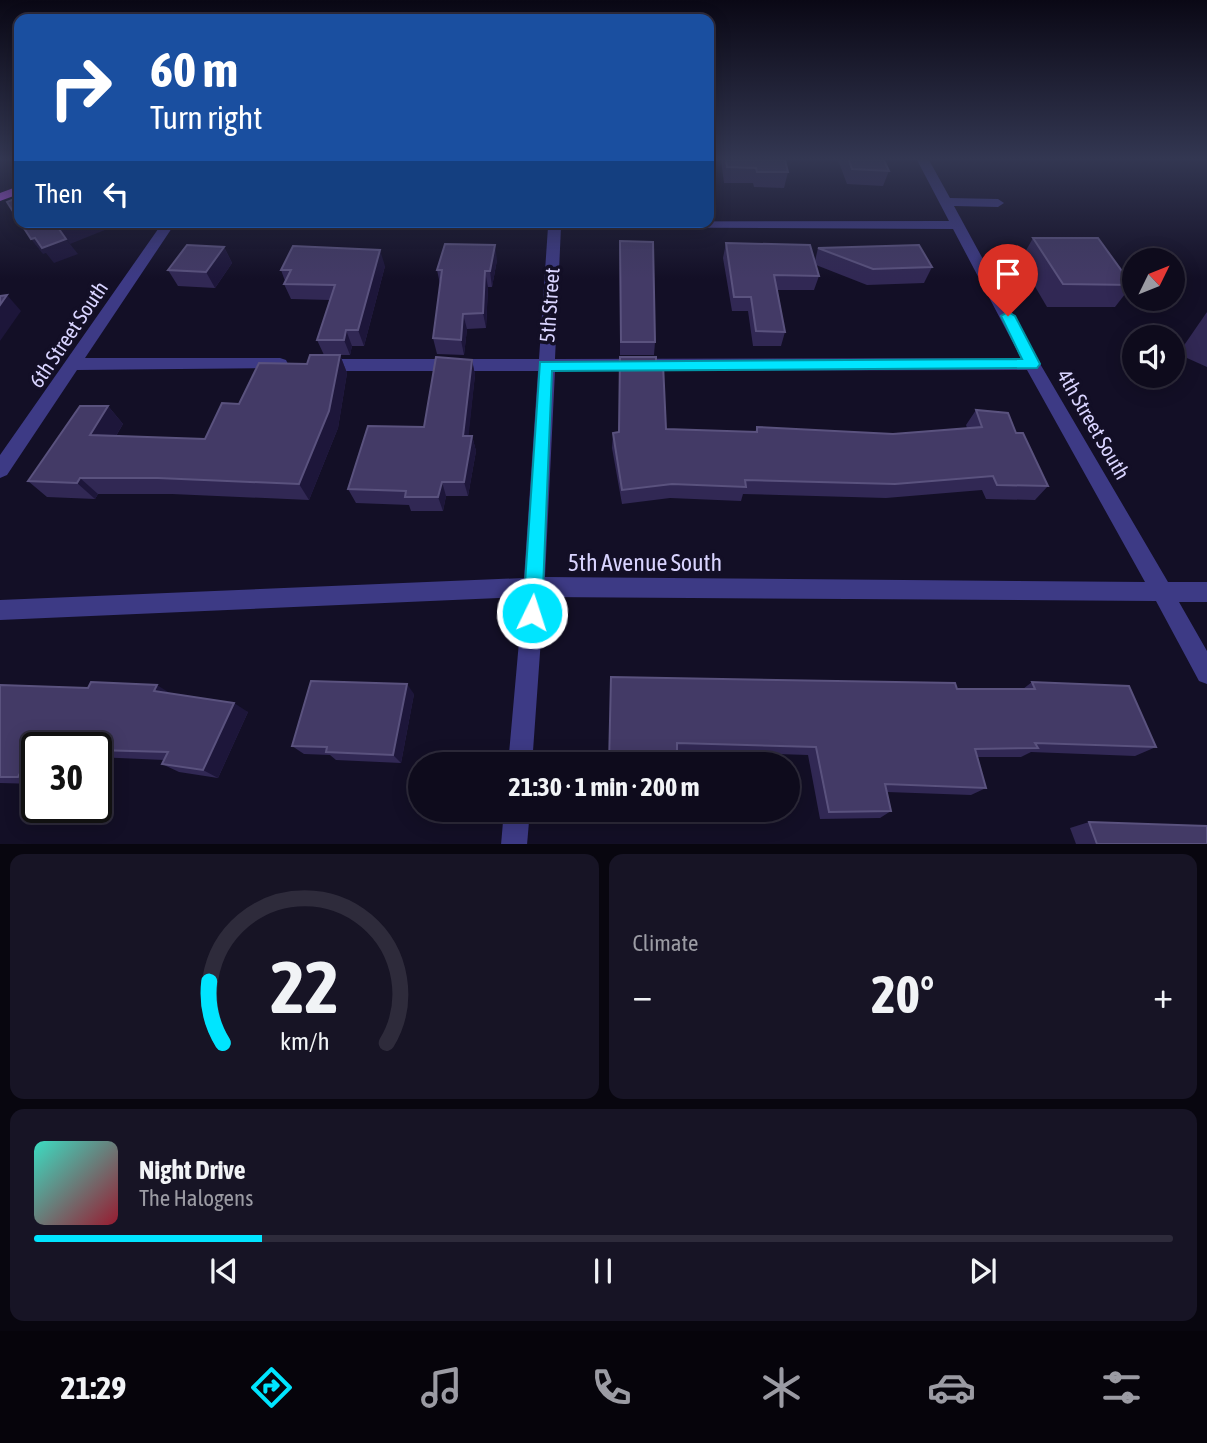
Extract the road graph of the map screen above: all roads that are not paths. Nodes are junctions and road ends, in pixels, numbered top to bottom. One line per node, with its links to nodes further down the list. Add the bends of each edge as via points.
1 (946, 199): 2 (street, 4th Street South)
2 (947, 202): 3 (street); 5 (street, 4th Street South)
3 (998, 203)
4 (714, 224): 5 (street)
5 (958, 226): 9 (street, 4th Street South)
6 (166, 228): 8 (street, 6th Street South)
7 (555, 228): 10 (street, 5th Street)
8 (73, 364): 10 (street); 11 (street, 6th Street South)
9 (1032, 364): 10 (street); 13 (street, 4th Street South)
10 (545, 365): 12 (street, 5th Street)
11 (0, 470)
12 (534, 587): 13 (street, 5th Avenue South); 15 (street, 5th Avenue South); 17 (street, 5th Street)
13 (1163, 591): 14 (street, 5th Avenue South); 16 (street, 4th Street South)
14 (1207, 592)
15 (0, 610)
16 (1207, 673)
17 (521, 752)
18 (516, 822): 19 (street)
19 (514, 844)

